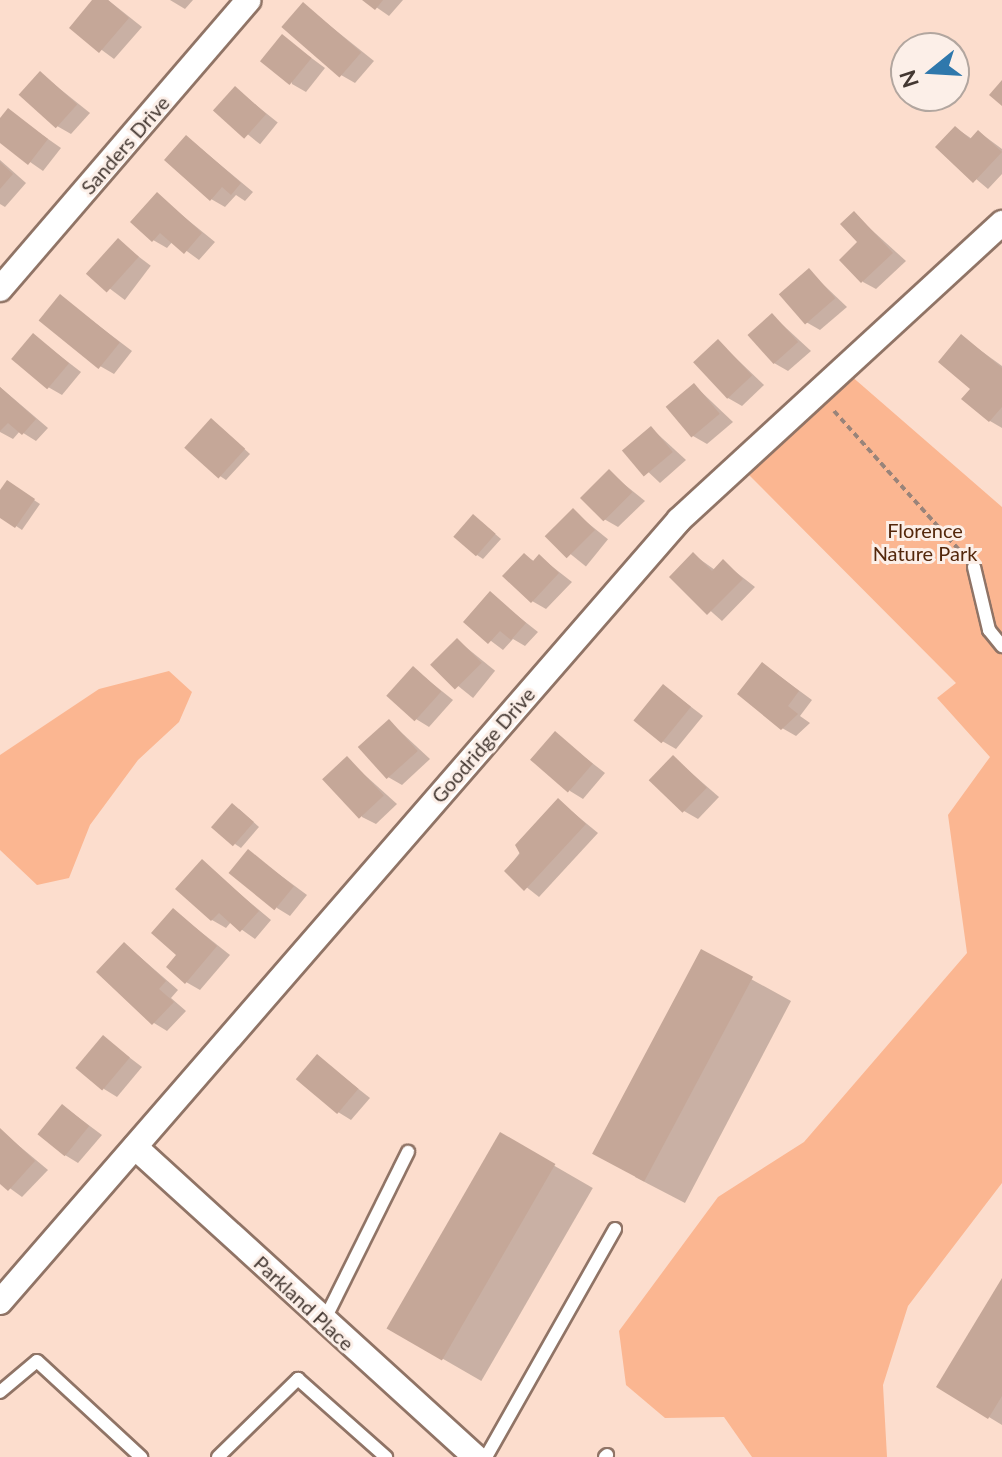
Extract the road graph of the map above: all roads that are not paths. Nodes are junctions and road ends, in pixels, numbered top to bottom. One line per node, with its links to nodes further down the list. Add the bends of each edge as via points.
1 (249, 0): 3 (street, Sanders Drive)
2 (1002, 223): 6 (street, Goodridge Drive, via 816,392 641,562)
3 (0, 289)
4 (974, 567): 5 (lane, via 989,630)
5 (1002, 646)
6 (135, 1147): 9 (street, Goodridge Drive); 10 (street, Parkland Place)
7 (408, 1152): 10 (lane)
8 (615, 1229): 16 (lane)
9 (0, 1302)
10 (324, 1321): 15 (street, Parkland Place)
11 (0, 1392): 12 (lane, via 37,1361)
12 (141, 1457)
13 (218, 1457): 14 (lane, via 298,1379)
14 (386, 1457)
15 (476, 1457)
16 (486, 1457)

